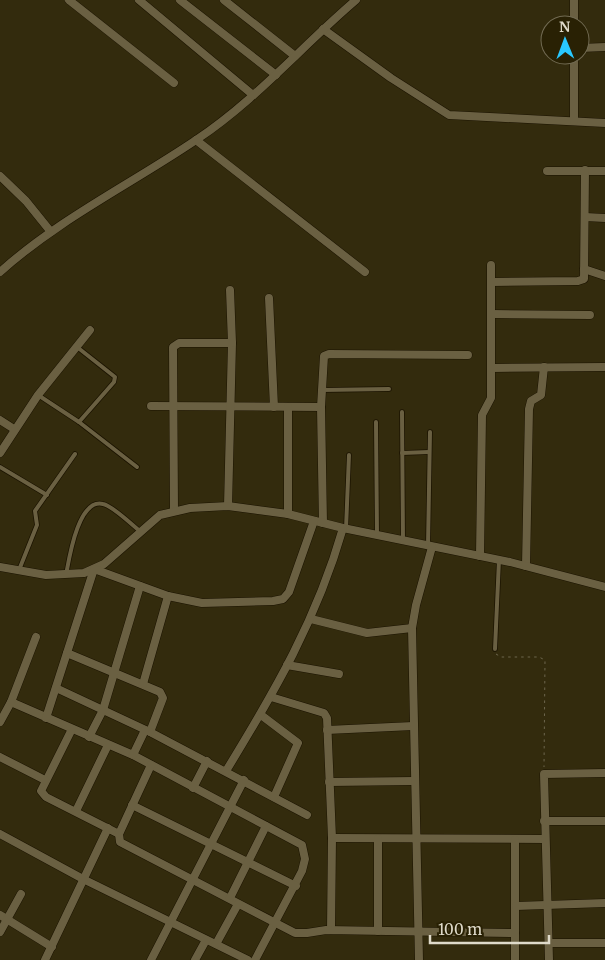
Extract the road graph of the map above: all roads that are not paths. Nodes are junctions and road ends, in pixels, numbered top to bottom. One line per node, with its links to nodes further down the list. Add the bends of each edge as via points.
1 (69, 0): 14 (street)
2 (139, 0): 15 (street)
3 (180, 0): 13 (street)
4 (224, 0): 11 (street)
5 (356, 0): 8 (street)
6 (574, 0): 7 (street)
7 (574, 15)
8 (323, 29): 11 (street); 16 (street, via 448,115)
9 (590, 48): 10 (street)
10 (605, 48)
11 (295, 56): 13 (street)
12 (574, 65): 16 (street)
13 (276, 75): 15 (street)
14 (174, 83)
15 (254, 95): 18 (street)
16 (574, 121): 17 (street)
17 (605, 122)
18 (196, 140): 25 (street); 29 (street)
19 (585, 170): 20 (street); 21 (street); 23 (street)
20 (605, 170)
21 (547, 171)
22 (0, 176): 25 (street)
23 (585, 217): 24 (street); 27 (street)
24 (605, 218)
25 (51, 232): 28 (street)
26 (491, 265): 31 (street)
27 (584, 269): 30 (street); 31 (street, via 581,281)
28 (0, 272)
29 (366, 272)
30 (605, 276)
31 (492, 282): 34 (street)
32 (230, 290): 37 (street)
33 (269, 298): 49 (street)
34 (492, 314): 35 (street); 41 (street)
35 (590, 314)
36 (90, 330): 38 (street)
37 (232, 343): 46 (street, via 175,344 172,350); 47 (street)
38 (77, 347): 45 (street); 54 (lane, via 115,377)
39 (468, 355): 44 (street, via 329,354 323,358)
40 (605, 367): 42 (street)
41 (492, 368): 42 (street); 76 (street, via 490,402 482,415)
42 (544, 368): 78 (street, via 542,395 531,401 529,409)
43 (389, 389): 44 (lane)
44 (322, 390): 51 (street)
45 (38, 395): 54 (lane); 56 (street)
46 (172, 405): 47 (street); 48 (street); 67 (street)
47 (231, 405): 49 (street); 66 (street)
48 (151, 406)
49 (274, 407): 50 (street)
50 (288, 407): 51 (street); 68 (street)
51 (322, 407): 70 (street)
52 (402, 412): 60 (lane)
53 (0, 420): 56 (street)
54 (79, 422): 63 (lane)
55 (376, 422): 73 (lane)
56 (14, 429): 59 (street)
57 (430, 432): 58 (lane)
58 (429, 452): 60 (lane); 75 (lane)
59 (0, 453)
60 (402, 453): 74 (lane)
61 (75, 454): 65 (lane)
62 (349, 455): 71 (lane)
63 (137, 466)
64 (0, 467): 65 (lane)
65 (47, 495): 81 (lane, via 35,511 37,525)
66 (228, 506): 67 (street); 68 (street)
67 (174, 510): 72 (street, via 160,515)
68 (288, 514): 69 (street)
69 (314, 521): 70 (street); 85 (street, via 284,599 208,604)
70 (323, 523): 71 (street)
71 (344, 528): 73 (street); 86 (street)
72 (141, 532): 80 (street); 82 (lane, via 106,504 96,503 76,530)
73 (377, 535): 74 (street)
74 (403, 541): 75 (street)
75 (430, 546): 76 (street); 87 (street)
76 (480, 556): 77 (street)
77 (499, 560): 78 (street); 89 (lane)
78 (526, 566): 84 (street)
79 (0, 567): 81 (street)
80 (94, 569): 82 (street); 83 (street); 90 (street)
81 (19, 571): 82 (street)
82 (66, 575)
83 (140, 586): 85 (street); 92 (street)
84 (605, 587)
85 (168, 596): 94 (street)
86 (311, 619): 87 (street, via 367,633); 91 (street)
87 (412, 628): 102 (street)
88 (36, 637): 97 (street)
89 (495, 649)
90 (67, 653): 92 (street); 95 (street)
91 (287, 666): 93 (street); 96 (street)
92 (114, 672): 94 (street); 98 (street)
93 (339, 674)
94 (143, 684): 105 (street, via 163,694)
95 (56, 688): 98 (street); 100 (street)
96 (271, 697): 99 (street); 104 (street, via 324,714)
97 (11, 702): 100 (street); 101 (street)
98 (103, 710): 105 (street); 106 (street)
99 (261, 715): 112 (street); 119 (street, via 298,743)
100 (46, 718): 103 (street)
101 (0, 722)
102 (414, 726): 104 (street); 116 (street)
103 (72, 730): 106 (street); 114 (street)
104 (327, 730): 117 (street)
105 (147, 731): 108 (street); 110 (street)
106 (89, 737): 107 (street)
107 (108, 745): 108 (street); 122 (street)
108 (133, 755): 111 (street)
109 (0, 757): 114 (street)
110 (207, 761): 112 (street); 118 (street)
111 (150, 765): 118 (street); 120 (street)
112 (226, 771): 115 (street)
113 (605, 774): 124 (street, via 544,774)
114 (46, 780): 122 (street, via 41,792 43,796)
115 (244, 780): 119 (street); 121 (street)
116 (414, 781): 117 (street); 132 (street)
117 (329, 782): 130 (street)
118 (193, 788): 121 (street)
119 (274, 796): 123 (street)
120 (132, 806): 129 (street); 135 (street)
121 (228, 806): 126 (street); 135 (street)
122 (76, 811): 127 (street)
123 (307, 815)
124 (544, 821): 125 (street); 133 (street)
125 (605, 821)
126 (266, 826): 136 (street); 139 (street, via 302,845 304,866)
127 (108, 828): 129 (street); 137 (street)
128 (0, 834): 137 (street)
129 (119, 834): 138 (street, via 122,844)
130 (332, 838): 131 (street); 149 (street)
131 (378, 838): 132 (street); 150 (street)
132 (416, 839): 134 (street); 152 (street)
133 (545, 839): 134 (street); 145 (street)
134 (515, 840): 144 (street)
135 (209, 845): 136 (street); 138 (street)
136 (248, 864): 139 (street); 141 (street)
137 (83, 879): 147 (street); 158 (street)
138 (192, 879): 141 (street); 147 (street)
139 (296, 886): 148 (street)
140 (21, 894): 146 (street)
141 (230, 898): 143 (street)
142 (605, 903): 145 (street)
143 (238, 904): 148 (street); 157 (street)
144 (516, 906): 145 (street); 153 (street)
145 (547, 906): 155 (street)
146 (4, 917): 151 (street); 158 (street)
147 (170, 922): 154 (street); 160 (street)
148 (276, 923): 149 (street, via 301,934); 163 (street)
149 (331, 930): 150 (street)
150 (378, 931): 152 (street)
151 (0, 932)
152 (419, 932): 153 (street); 164 (street)
153 (515, 933): 165 (street)
154 (206, 940): 157 (street); 161 (street)
155 (549, 943): 156 (street); 166 (street)
156 (605, 943)
157 (216, 944): 162 (street)
158 (52, 947): 159 (street)
159 (44, 960)
160 (151, 960)
161 (195, 960)
162 (248, 960)
163 (255, 960)
164 (419, 960)
165 (515, 960)
166 (549, 960)

